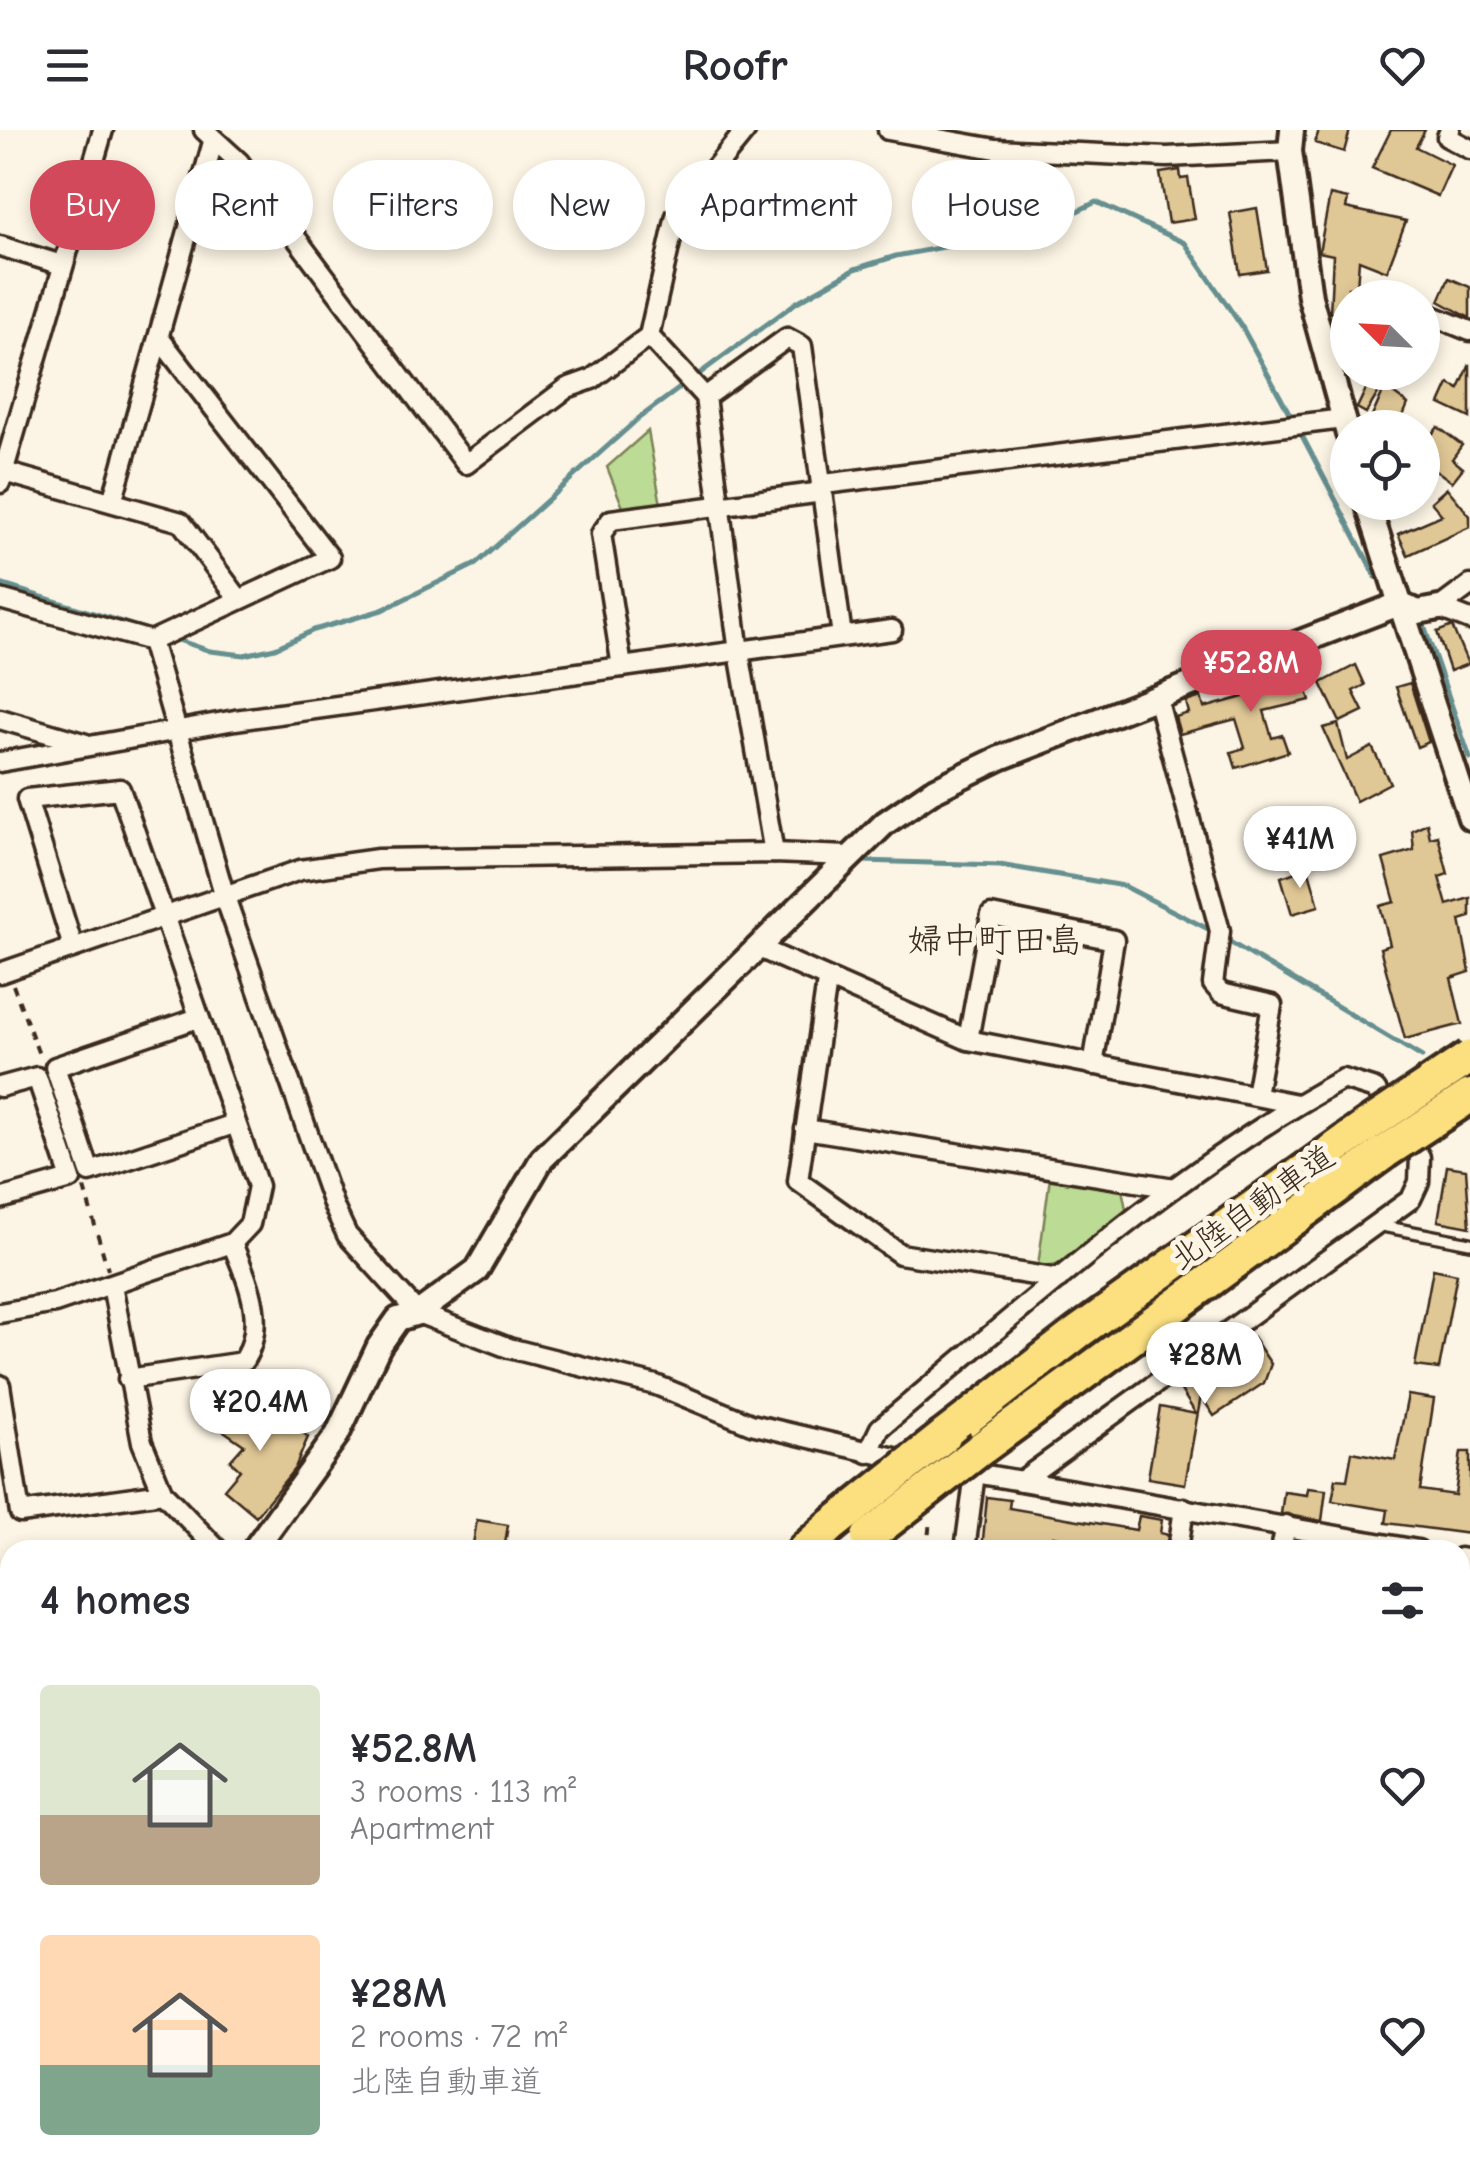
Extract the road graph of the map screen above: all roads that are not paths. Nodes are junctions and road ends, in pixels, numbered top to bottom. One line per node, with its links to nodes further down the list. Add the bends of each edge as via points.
1 (102, 130): 9 (street)
2 (746, 130): 12 (street, via 676,216)
3 (888, 130): 6 (street, via 1015,150 1167,157)
4 (1450, 130): 7 (street, via 1447,137)
5 (209, 136): 12 (street, via 239,162 466,464); 13 (street)
6 (1291, 140): 15 (street, via 1310,297)
7 (1470, 149)
8 (0, 246): 9 (street)
9 (62, 265): 17 (street)
10 (1440, 319): 11 (street)
11 (1470, 331)
12 (649, 336): 14 (street)
13 (160, 339): 19 (street); 23 (street, via 330,558)
14 (705, 397): 18 (street, via 787,338 802,346); 20 (street)
15 (1340, 410)
16 (1330, 429): 18 (street)
17 (2, 477): 19 (street)
18 (824, 484): 20 (street, via 816,493); 29 (street)
19 (112, 502): 23 (street, via 182,522)
20 (720, 506): 31 (street); 32 (street, via 611,520 601,534)
21 (1373, 520): 25 (street)
22 (1470, 585): 26 (street)
23 (238, 598): 30 (street)
24 (0, 599): 30 (street)
25 (1399, 604): 26 (street, via 1418,612); 33 (street); 38 (street)
26 (1439, 608): 27 (street)
27 (1470, 620)
28 (892, 630): 29 (street)
29 (842, 636): 31 (street)
30 (150, 641): 35 (street)
31 (739, 652): 32 (street); 39 (street)
32 (622, 667): 35 (street)
33 (1156, 698): 40 (street, via 932,791); 52 (street, via 1220,931 1214,984 1221,994 1272,1005)
34 (0, 719): 36 (street)
35 (174, 733): 36 (street); 41 (street)
36 (91, 746): 37 (street)
37 (0, 762)
38 (1470, 818)
39 (774, 852): 40 (street); 41 (street, via 378,858 300,870)
40 (848, 856): 44 (street)
41 (225, 898): 42 (street); 66 (street, via 334,1208 347,1234)
42 (162, 917): 43 (street); 43 (street, via 120,789 27,799); 47 (street)
43 (73, 947): 45 (street)
44 (759, 948): 46 (street); 66 (street, via 542,1158 476,1270)
45 (0, 973)
46 (827, 981): 48 (street); 56 (street)
47 (198, 1018): 55 (street); 55 (street, via 56,1067 90,1172)
48 (968, 1040): 50 (street); 50 (street, via 991,914 1114,940)
49 (1470, 1057): 57 (highway, 北陸自動車道, bridge)
50 (1093, 1065): 52 (street)
51 (0, 1088): 59 (street, via 37,1077 71,1178)
52 (1256, 1095): 54 (street)
53 (1470, 1096): 57 (highway, 北陸自動車道, bridge)
54 (1297, 1104): 58 (street); 60 (street, via 1343,1079 1356,1080 1375,1089 1420,1157 1411,1199)
55 (234, 1124): 61 (street, via 258,1186 250,1224)
56 (805, 1129): 58 (street); 63 (street, via 798,1181 900,1254)
57 (1377, 1138): 70 (highway, 北陸自動車道); 75 (highway, 北陸自動車道, bridge, via 1108,1310 944,1436)
58 (1174, 1188): 63 (street)
59 (0, 1198)
60 (1374, 1224): 62 (lane); 71 (street)
61 (232, 1243): 64 (street); 67 (street, via 255,1300 254,1345 243,1362)
62 (1470, 1243)
63 (1059, 1279): 69 (street, via 880,1428)
64 (112, 1285): 65 (street); 67 (street)
65 (0, 1314)
66 (418, 1314): 69 (street, via 509,1348 656,1385 751,1424); 77 (street, via 398,1320 379,1346 337,1435)
67 (128, 1379): 72 (street, via 142,1442)
68 (0, 1385): 72 (street, via 20,1512)
69 (868, 1453): 70 (street)
70 (978, 1460): 71 (street); 75 (highway, 北陸自動車道, bridge); 78 (street)
71 (1021, 1481): 73 (street)
72 (163, 1493): 76 (street)
73 (1184, 1508): 74 (street); 79 (street)
74 (1286, 1525): 80 (street); 81 (street)
75 (851, 1538)
76 (208, 1540)
77 (261, 1540)
78 (966, 1540)
79 (1179, 1540)
80 (1283, 1540)
81 (1365, 1540)

